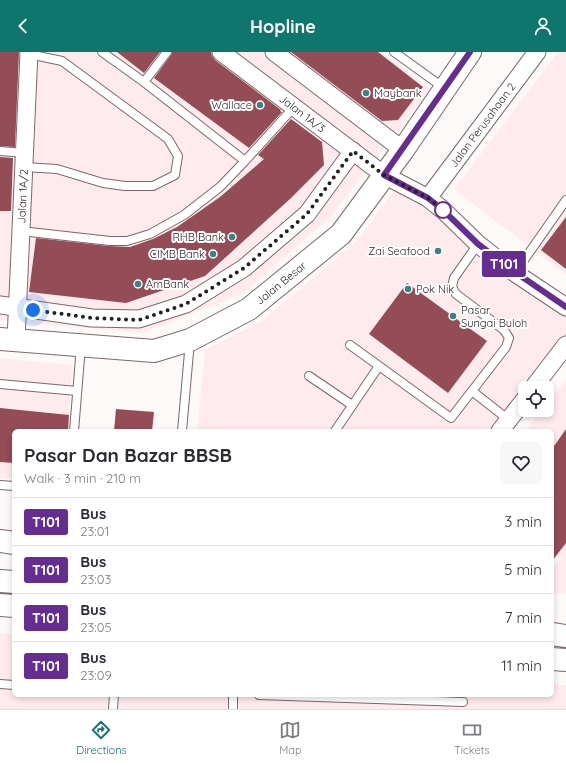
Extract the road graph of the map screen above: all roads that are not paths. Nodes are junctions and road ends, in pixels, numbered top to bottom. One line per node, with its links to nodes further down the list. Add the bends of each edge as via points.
1 (102, 52): 9 (lane)
2 (167, 52): 9 (lane)
3 (221, 52): 11 (street, Jalan 1A/3)
4 (274, 52): 12 (street)
5 (394, 52): 10 (lane)
6 (470, 52): 10 (main road, Jalan Besar)
7 (537, 52): 18 (street, Jalan Perusahaan 2)
8 (29, 53): 15 (street, Jalan 1A/2); 15 (lane, via 62,61 168,139 178,156 175,175 153,186 103,183)
9 (144, 82): 16 (lane)
10 (445, 89): 12 (main road, Jalan Besar)
11 (294, 107): 13 (street, Jalan 1A/3); 16 (lane)
12 (403, 150): 17 (main road, Jalan Besar)
13 (353, 151): 17 (street, Jalan 1A/3); 25 (street, via 307,214 244,268 186,304 139,320 92,318)
14 (0, 152): 15 (lane)
15 (24, 160): 20 (street, Jalan 1A/2)
16 (245, 162): 20 (lane, via 220,187 184,215 150,234 127,241 110,241)
17 (384, 175): 18 (street, Jalan 1A/3); 27 (main road, Jalan Besar, via 341,234 249,309)
18 (428, 198): 21 (street, Jalan 1A/3)
19 (566, 200): 22 (lane)
20 (21, 231): 25 (street, Jalan 1A/2)
21 (478, 244): 22 (street, Jalan 1A/3); 36 (lane, via 454,278 452,287 456,294 504,330 509,338 506,347)
22 (515, 272): 24 (street, Jalan 1A/3)
23 (0, 306): 25 (street)
24 (566, 307)
25 (18, 308): 26 (street, Jalan 1A/2)
26 (8, 339): 28 (main road, Jalan Besar)
27 (190, 340): 28 (main road, Jalan Besar, via 154,351); 41 (lane)
28 (81, 345): 35 (lane)
29 (350, 345): 31 (lane)
30 (566, 345): 33 (street)
31 (379, 366): 36 (lane, via 451,418); 37 (lane)
32 (310, 376): 37 (lane)
33 (538, 381)
34 (0, 384): 35 (lane)
35 (77, 391): 40 (lane)
36 (472, 391): 39 (lane)
37 (352, 405): 42 (lane)
38 (518, 408): 39 (street)
39 (505, 425)
40 (74, 429)
41 (182, 429)
42 (336, 429)
43 (0, 485): 44 (lane)
44 (12, 486)
45 (0, 541): 46 (main road)
46 (12, 543)
47 (0, 581): 48 (main road)
48 (12, 582)
49 (0, 605): 50 (main road)
50 (12, 606)
51 (554, 634): 52 (main road)
52 (566, 636)
53 (554, 659): 54 (main road)
54 (566, 660)
55 (0, 684): 56 (lane)
56 (12, 685)
57 (114, 697): 61 (lane)
58 (233, 697): 62 (lane)
59 (318, 697): 60 (lane)
60 (463, 702)
61 (113, 709)
62 (233, 709)

